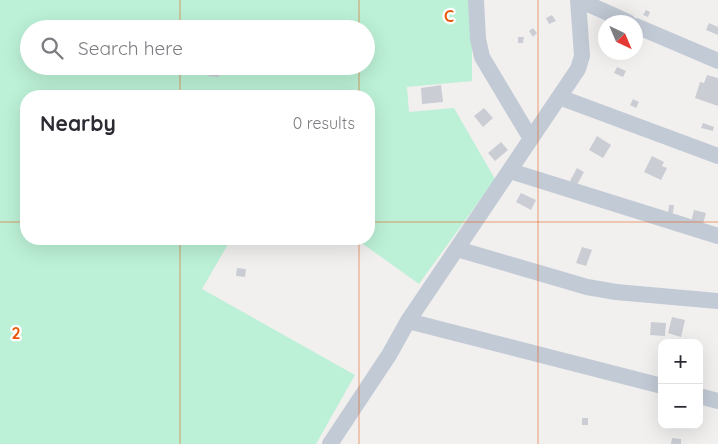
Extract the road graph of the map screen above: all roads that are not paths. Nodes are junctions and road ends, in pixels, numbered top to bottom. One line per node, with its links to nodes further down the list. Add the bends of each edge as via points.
1 (476, 0): 7 (street, via 482,57)
2 (579, 0): 3 (street); 6 (street, via 582,56 578,69)
3 (612, 15)
4 (643, 29): 5 (street)
5 (718, 61)
6 (559, 98): 7 (street); 8 (street)
7 (531, 139): 9 (street)
8 (718, 156)
9 (510, 171): 10 (street); 11 (street)
10 (718, 236)
11 (457, 250): 12 (street, via 587,287); 13 (street)
12 (718, 301)
13 (408, 322): 14 (street); 17 (street)
14 (658, 385)
15 (703, 397): 16 (street)
16 (718, 401)
17 (330, 444)

